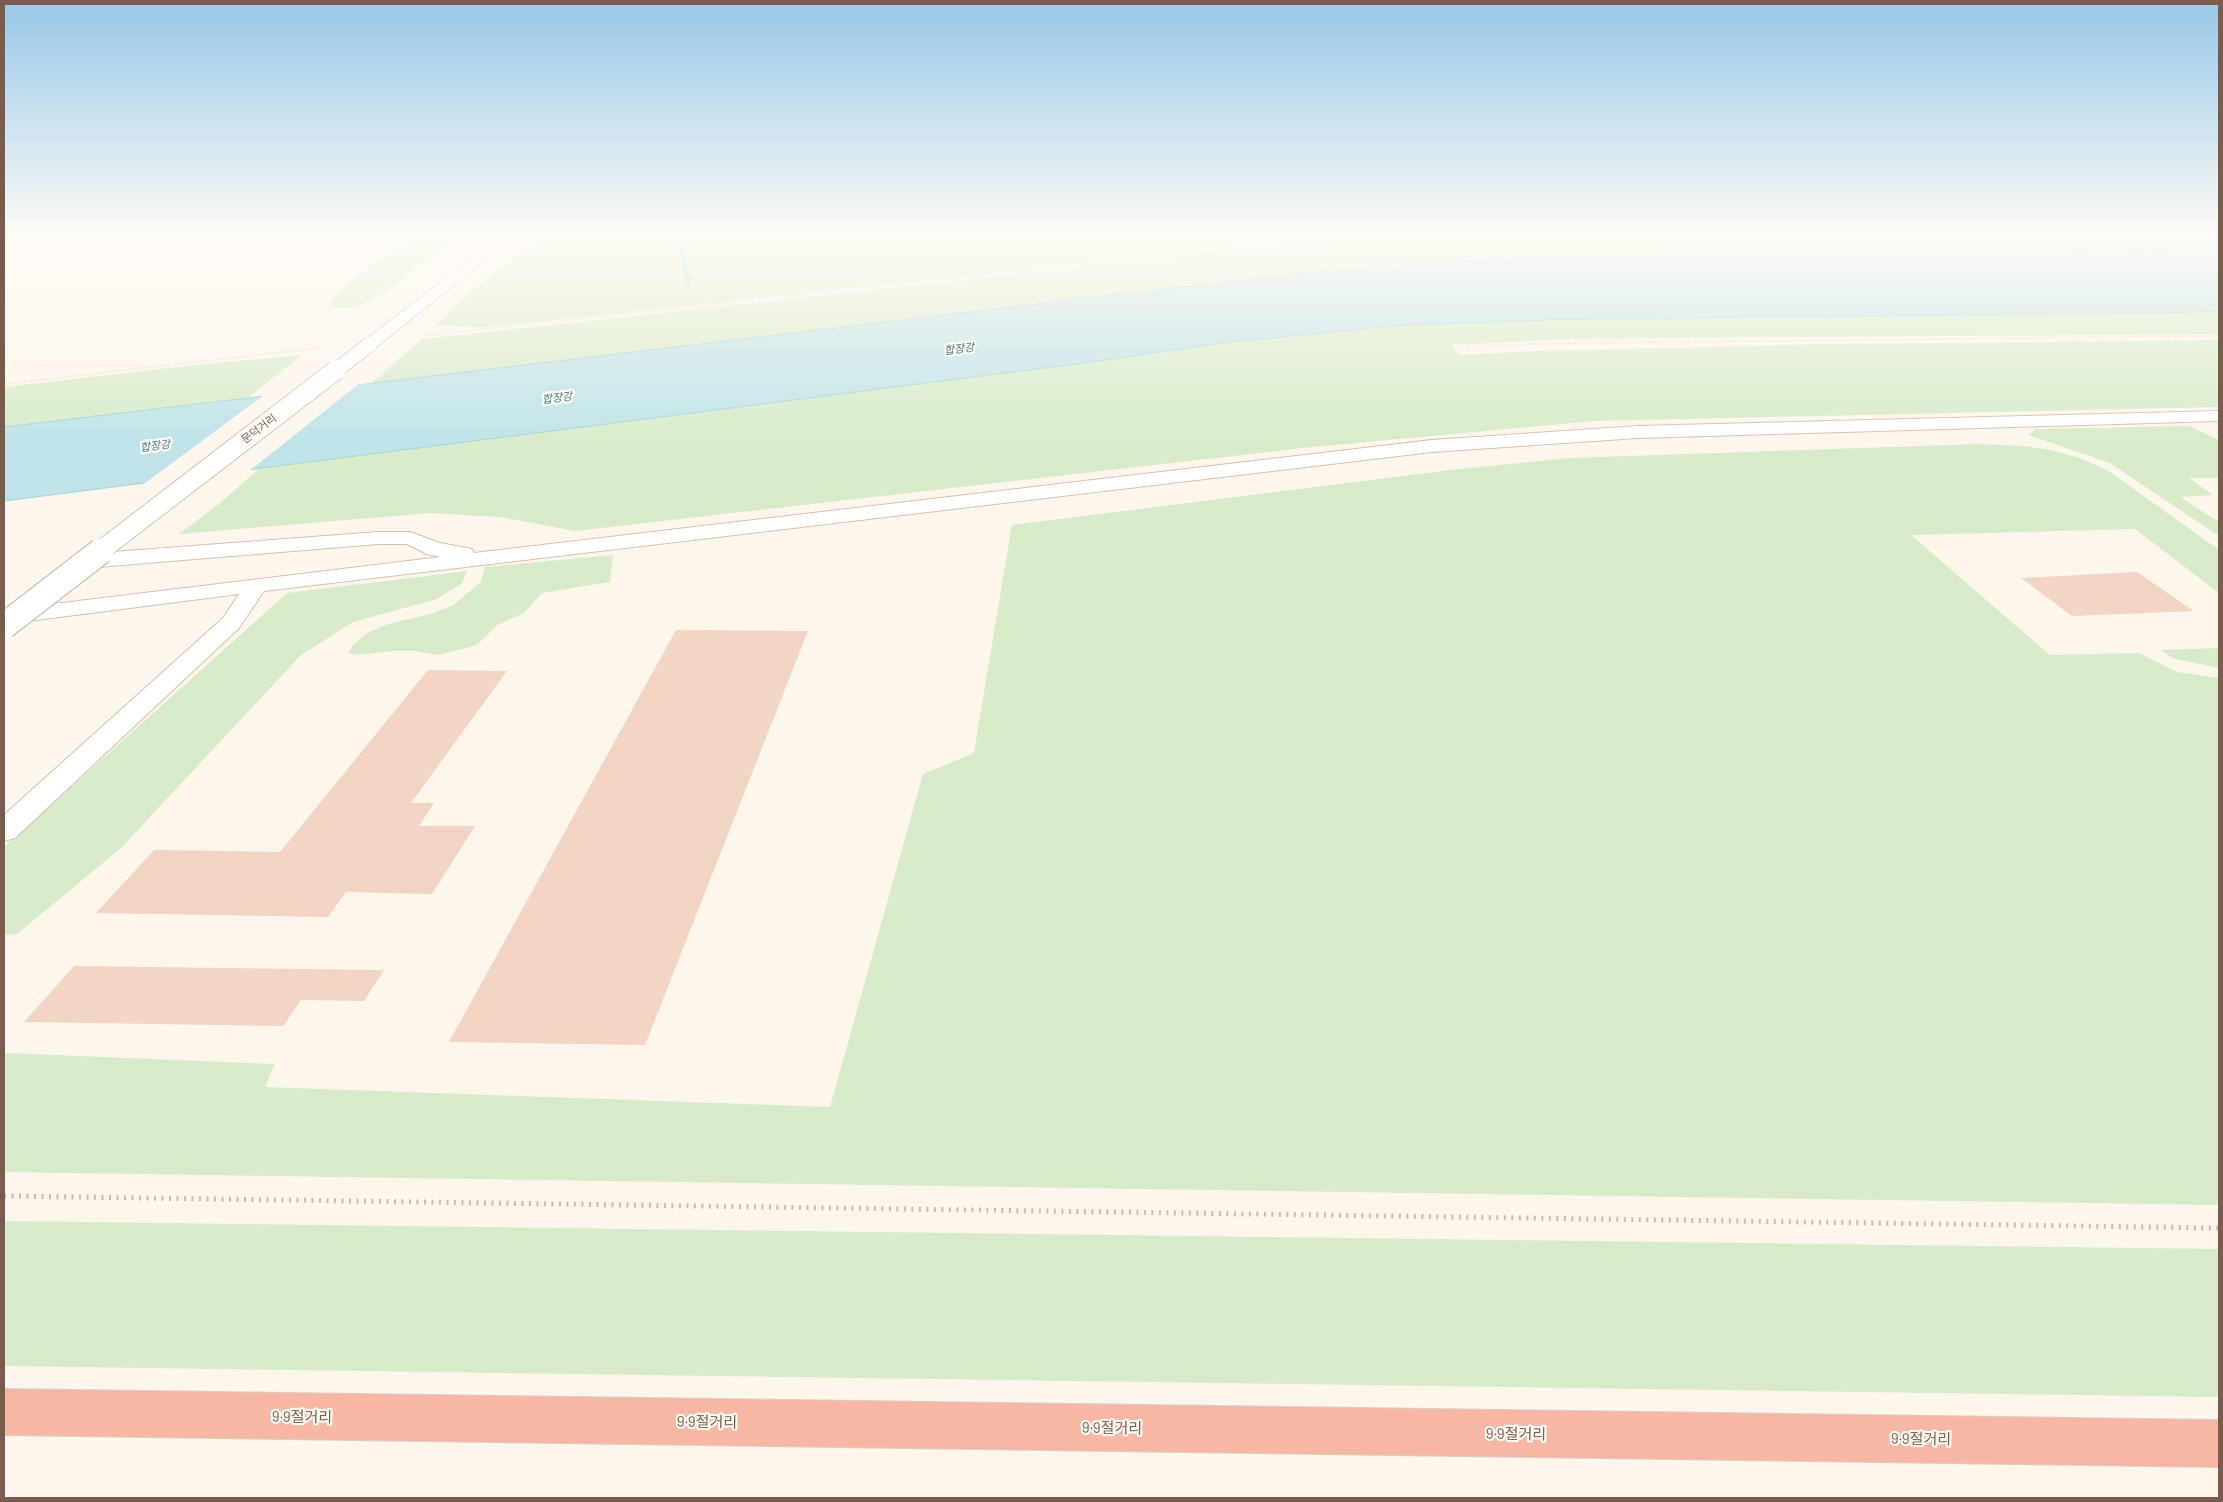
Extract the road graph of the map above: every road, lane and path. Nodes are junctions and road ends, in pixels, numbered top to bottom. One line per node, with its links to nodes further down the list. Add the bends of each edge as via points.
1 (423, 303): 4 (street, 문덕거리)
2 (737, 303): 4 (path)
3 (2219, 336): 5 (path, via 1564,342)
4 (373, 342): 6 (path); 9 (street, 문덕거리, bridge)
5 (1468, 347)
6 (4, 384)
7 (2219, 416): 8 (street, via 1638,432 1432,446)
8 (489, 558): 9 (street, via 435,549 410,538 378,538); 10 (street)
9 (86, 561): 12 (street, 문덕거리, bridge)
10 (257, 585): 11 (street); 13 (street, via 231,624)
11 (4, 617)
12 (4, 626)
13 (4, 831)
14 (4, 1196): 15 (path)
15 (2219, 1228)
16 (4, 1412): 17 (highway, 9·9절거리)
17 (2219, 1444)

